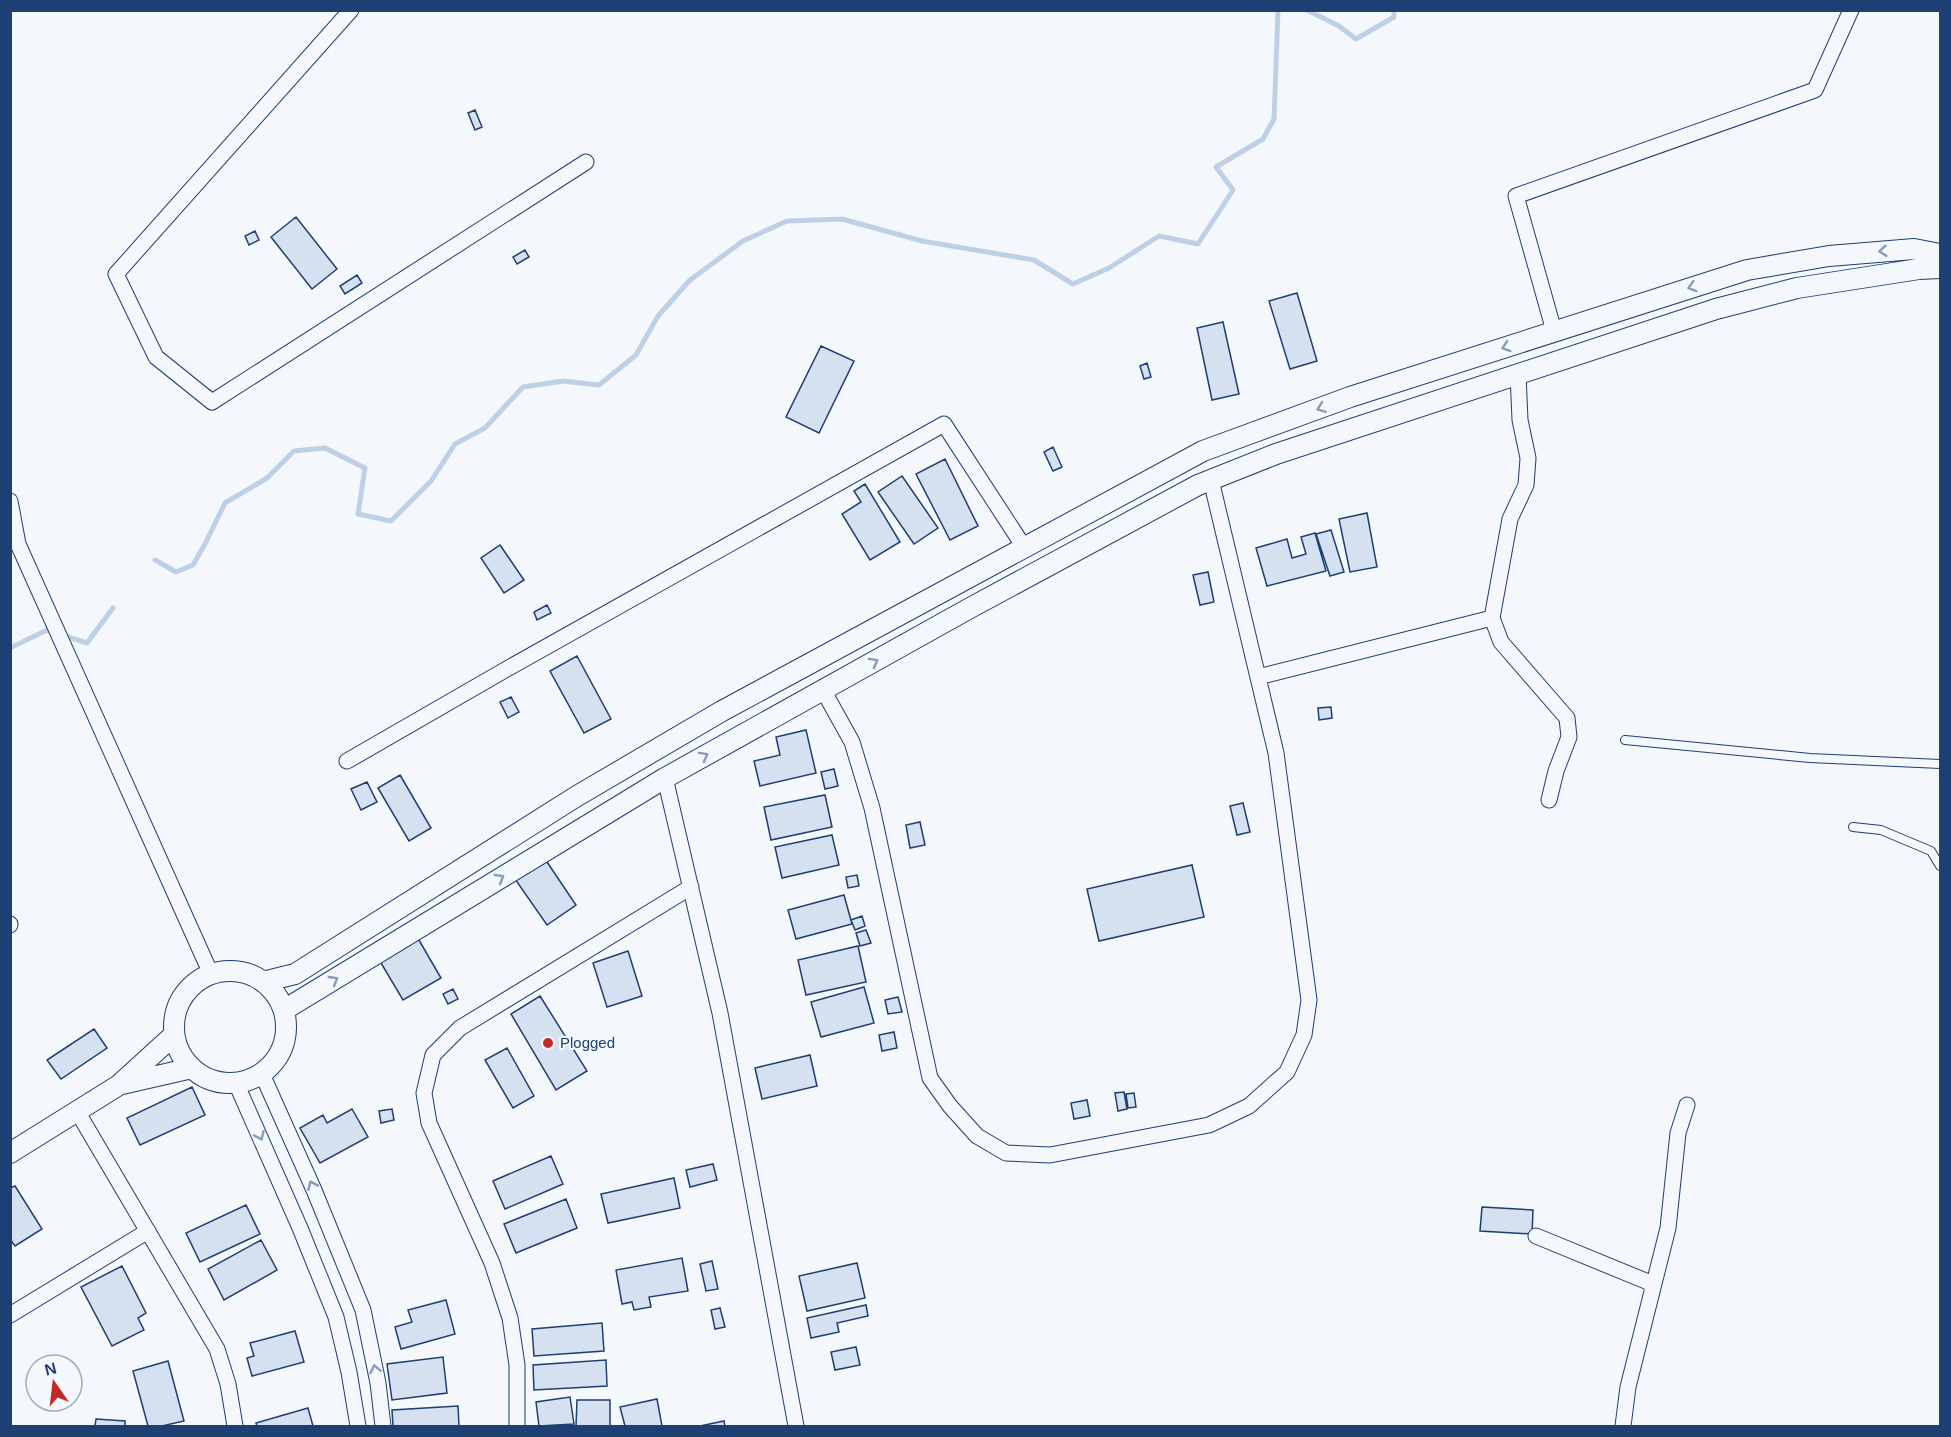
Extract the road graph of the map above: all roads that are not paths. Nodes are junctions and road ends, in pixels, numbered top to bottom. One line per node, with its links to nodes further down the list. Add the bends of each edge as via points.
1 (351, 10): 3 (street, via 116,274 156,357 212,402)
2 (1851, 10): 6 (street, via 1815,90 1516,196)
3 (586, 162)
4 (1941, 254): 6 (street, one-way to 6, via 1914,249 1829,256 1747,270)
5 (1941, 268): 7 (street, via 1797,288 1716,309)
6 (1554, 331): 10 (street, one-way to 10, via 1203,451)
7 (1518, 374): 8 (street, via 1276,454); 11 (street, via 1520,420 1528,458 1526,485 1510,519)
8 (1211, 480): 12 (street); 13 (street, one-way to 8)
9 (10, 501): 22 (street, via 18,544)
10 (1024, 547): 15 (street, via 944,424); 23 (street, via 722,711 577,796 295,974)
11 (1492, 618): 12 (street); 18 (street, via 1501,642 1567,718 1569,736)
12 (1258, 677): 13 (street, via 1276,753 1309,1000 1304,1035 1287,1072 1249,1106 1209,1125 1050,1155 1006,1153 977,1136 930,1078 872,808 852,742)
13 (823, 690): 17 (street, one-way to 13)
14 (1625, 740): 16 (lane, via 1810,758)
15 (347, 761)
16 (1941, 764)
17 (665, 778): 21 (street); 24 (street, one-way to 17)
18 (1549, 800)
19 (1853, 827): 20 (lane, via 1881,830 1931,851)
20 (1941, 866)
21 (691, 887): 40 (street, via 460,1028 433,1055 424,1093 429,1124 492,1263 510,1318 517,1365); 41 (street, via 720,1013)
22 (211, 975): 23 (street, via 229,971); 25 (street, via 182,998 175,1016)
23 (263, 982): 24 (street, via 276,994)
24 (284, 1010): 27 (street, via 284,1046)
25 (174, 1035): 26 (street, via 180,1053); 29 (street)
26 (192, 1068): 28 (street, via 208,1079); 29 (street)
27 (262, 1074): 28 (street); 39 (street, one-way to 27, via 363,1310)
28 (236, 1083): 38 (street, one-way to 38, via 336,1317)
29 (119, 1085): 31 (street)
30 (1687, 1105): 35 (street, via 1678,1133 1668,1228)
31 (77, 1111): 32 (street); 33 (street)
32 (10, 1153)
33 (148, 1231): 36 (street); 37 (street, via 217,1349)
34 (1536, 1236): 35 (street)
35 (1653, 1284): 42 (street, via 1628,1387)
36 (10, 1315)
37 (235, 1426)
38 (357, 1426)
39 (383, 1426)
40 (517, 1426)
41 (796, 1426)
42 (1623, 1426)

